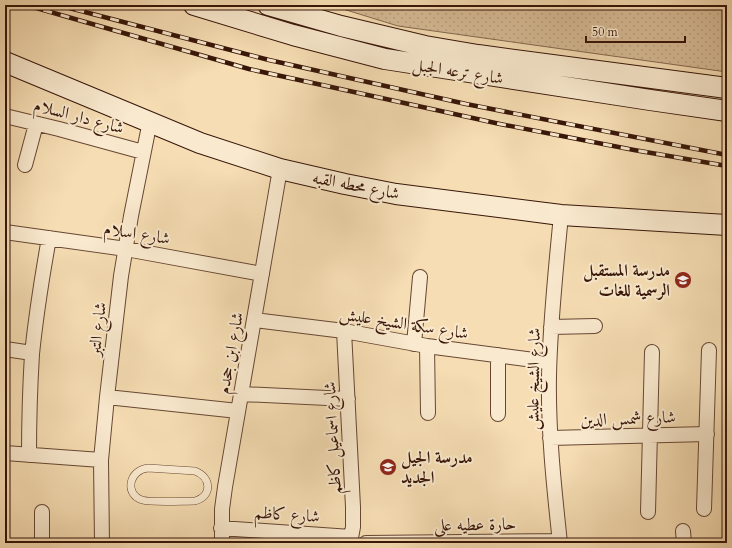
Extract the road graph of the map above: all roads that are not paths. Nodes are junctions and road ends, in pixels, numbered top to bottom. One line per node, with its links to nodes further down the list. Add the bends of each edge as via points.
1 (194, 5): 4 (main road, شارع ترعه الجبل)
2 (268, 5): 3 (main road, شارع ترعه الجبل)
3 (389, 38): 4 (main road); 6 (main road, شارع ترعه الجبل, via 478,55)
4 (385, 59): 7 (main road, شارع ترعه الجبل)
5 (5, 62): 9 (main road, شارع محطه القبه)
6 (727, 88)
7 (727, 111)
8 (5, 116): 10 (street, شارع دار السلام)
9 (150, 121): 11 (street, شارع التبر); 13 (main road, شارع محطه القبه, via 200,143)
10 (36, 124): 11 (street, شارع دار السلام); 12 (street)
11 (143, 152): 18 (street, شارع التبر)
12 (25, 165)
13 (280, 169): 14 (main road, شارع محطه القبه, via 396,194); 19 (street, شارع ابن جحدم)
14 (561, 215): 15 (main road, شارع محطه القبه); 23 (street, شارع الشيخ عليش)
15 (727, 226)
16 (5, 232): 17 (street, شارع اسلام)
17 (49, 238): 18 (street, شارع اسلام); 29 (street)
18 (126, 249): 19 (street, شارع اسلام); 33 (street, شارع التبر)
19 (262, 274): 21 (street, شارع ابن جحدم)
20 (420, 277): 25 (street)
21 (254, 320): 24 (street, شارع سكة الشيخ عليش); 32 (street, شارع ابن جحدم)
22 (595, 326): 23 (street)
23 (551, 327): 31 (street, شارع الشيخ عليش)
24 (344, 331): 25 (street, شارع سكة الشيخ عليش); 34 (street, شارع اسماعيل كاظم)
25 (420, 345): 30 (street, شارع سكة الشيخ عليش); 36 (street)
26 (5, 349): 29 (street)
27 (709, 350): 38 (street)
28 (652, 352): 39 (street)
29 (32, 353): 42 (street)
30 (498, 355): 31 (street, شارع سكة الشيخ عليش); 37 (street)
31 (549, 362): 40 (street, شارع الشيخ عليش)
32 (241, 394): 34 (street); 35 (street, شارع ابن جحدم)
33 (107, 397): 35 (street); 43 (street, شارع التبر)
34 (348, 399): 49 (street, شارع اسماعيل كاظم, via 353,507)
35 (238, 411): 44 (street, شارع ابن جحدم)
36 (428, 413)
37 (498, 414)
38 (707, 434): 39 (street, شارع شمس الدين); 45 (street)
39 (650, 435): 40 (street, شارع شمس الدين); 47 (street)
40 (550, 438): 51 (street, شارع الشيخ عليش)
41 (5, 453): 42 (street)
42 (29, 455): 43 (street)
43 (101, 460): 53 (street, شارع التبر)
44 (216, 486): 44 (lane, via 195,471 148,468 138,471 131,483 133,493 141,500 195,501 203,498 207,490); 48 (street, شارع ابن جحدم, via 222,508)
45 (704, 509)
46 (42, 512): 52 (street)
47 (648, 512)
48 (221, 528): 49 (street, شارع كاظم); 54 (street, شارع ابن جحدم)
49 (351, 540)
50 (472, 542): 51 (street, حارة عطيه على); 56 (street, حارة عطيه على)
51 (560, 542)
52 (42, 543)
53 (102, 543)
54 (222, 543)
55 (366, 543): 56 (street, حارة عطيه على)
56 (409, 543)

